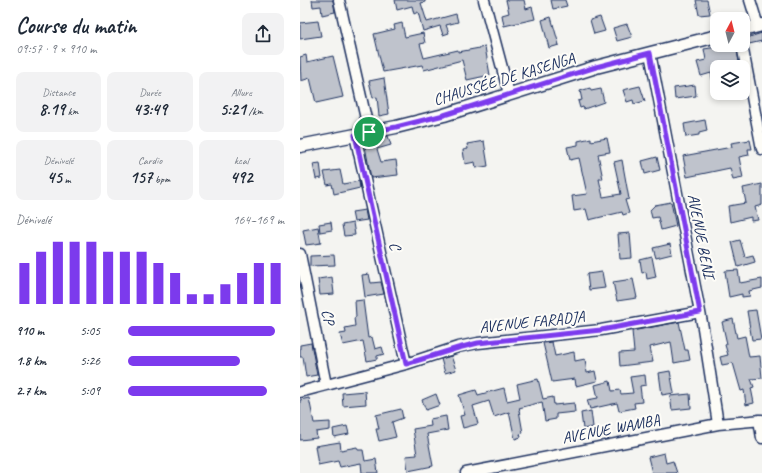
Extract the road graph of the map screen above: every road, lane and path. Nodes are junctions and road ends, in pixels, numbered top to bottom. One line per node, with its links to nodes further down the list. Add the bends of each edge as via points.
1 (339, 0): 10 (street)
2 (484, 0): 9 (street)
3 (750, 0): 4 (street)
4 (760, 26): 5 (main road)
5 (750, 28)
6 (710, 38): 8 (main road, CHAUSSÉE DE KASENGA)
7 (743, 52): 13 (street)
8 (650, 53): 9 (main road, CHAUSSÉE DE KASENGA); 15 (street, AVENUE BENI)
9 (509, 94): 10 (main road, CHAUSSÉE DE KASENGA, via 444,115)
10 (369, 132): 11 (main road, CHAUSSÉE DE KASENGA)
11 (355, 135): 12 (main road, CHAUSSÉE DE KASENGA); 16 (street, C)
12 (300, 146)
13 (762, 149)
14 (300, 254): 17 (street, CP)
15 (700, 312): 16 (street, AVENUE FARADJA, via 601,330 478,343); 20 (street, AVENUE BENI)
16 (406, 364): 17 (street, AVENUE FARADJA)
17 (326, 385): 18 (street, AVENUE FARADJA)
18 (300, 392)
19 (760, 420): 20 (street, AVENUE WAMBA); 21 (street)
20 (718, 424): 22 (street, AVENUE WAMBA)
21 (762, 438)
22 (493, 470): 23 (street, AVENUE WAMBA)
23 (466, 473)

